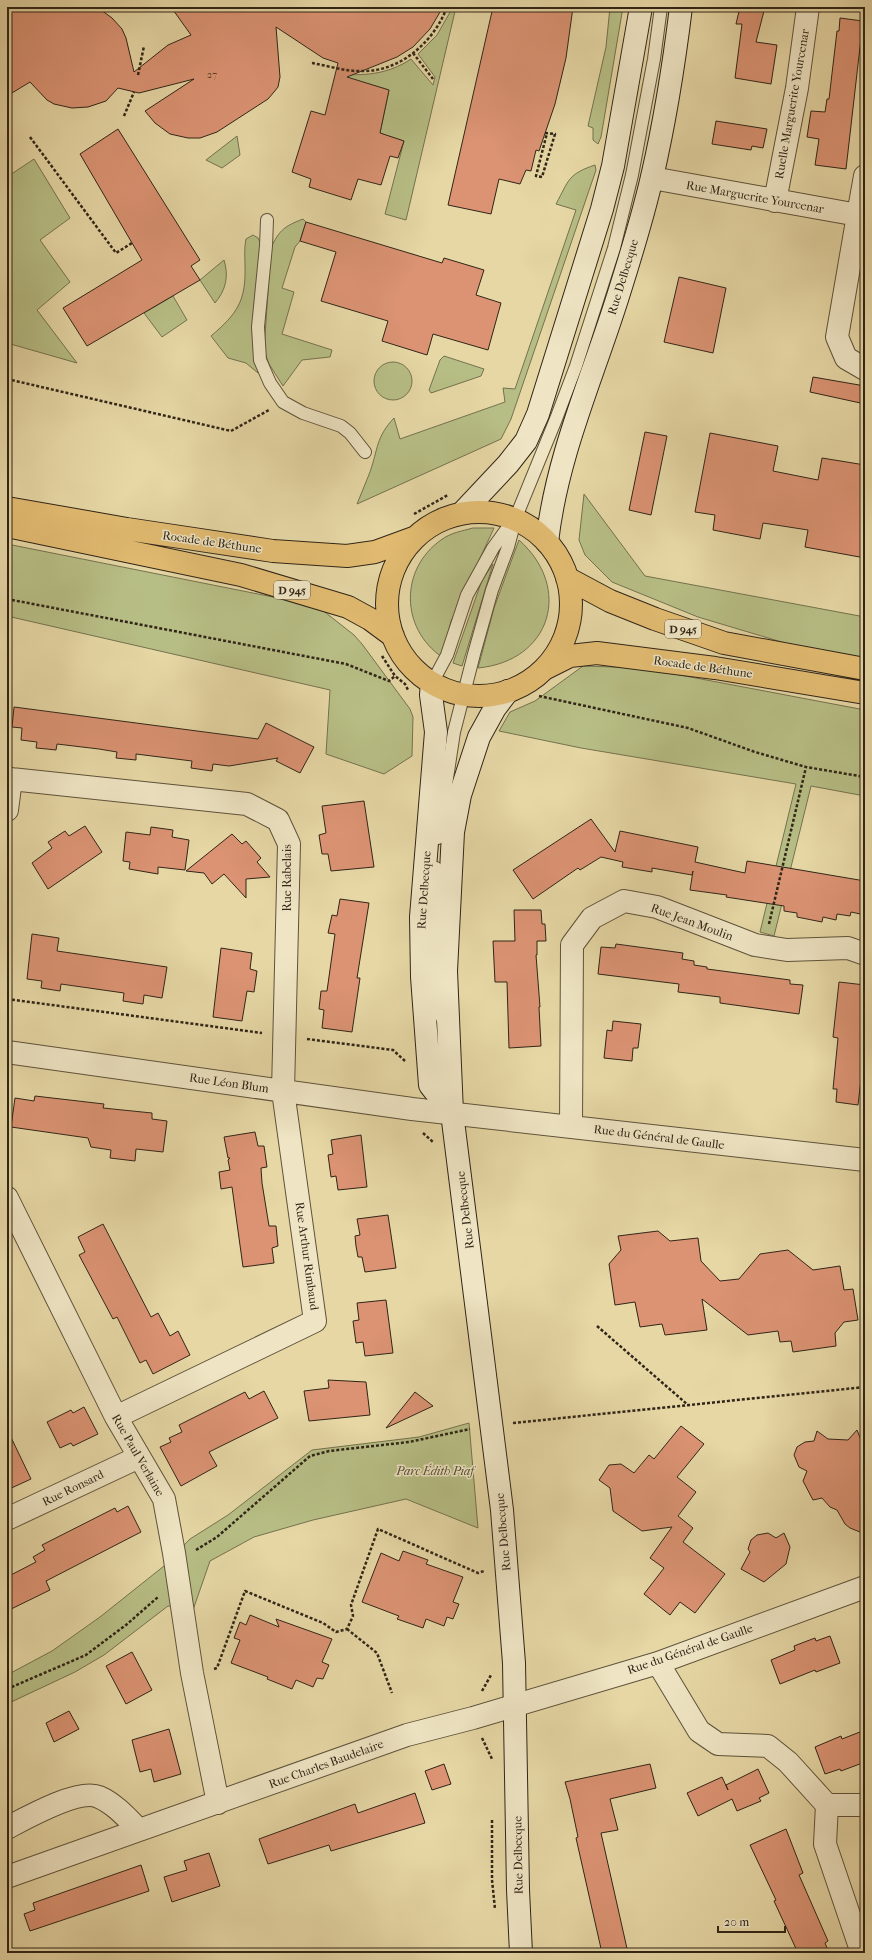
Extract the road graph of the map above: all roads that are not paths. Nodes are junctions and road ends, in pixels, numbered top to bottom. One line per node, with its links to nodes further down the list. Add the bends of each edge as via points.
1 (641, 7): 13 (street, via 611,173 602,209 538,414 526,442)
2 (661, 7): 14 (lane, via 632,175 614,248 556,419)
3 (681, 7): 6 (street, Rue Delbecque, via 672,80)
4 (808, 7): 7 (street, Ruelle Marguerite Yourcenar, via 797,88)
5 (865, 176): 8 (street)
6 (652, 178): 7 (street, Rue Marguerite Yourcenar); 17 (street, Rue Delbecque, via 619,294 563,458 551,509)
7 (776, 201): 8 (street, Rue Marguerite Yourcenar)
8 (858, 215): 10 (street, via 837,338 846,358)
9 (267, 220): 11 (lane, via 258,327 260,360 270,384 283,402 303,413 341,426)
10 (865, 369)
11 (365, 452)
12 (7, 508): 16 (main road, Rocade de Béthune, via 273,551 347,556 375,552)
13 (462, 513): 14 (main road, via 488,512); 16 (main road, via 437,522)
14 (516, 517): 17 (main road); 22 (lane, via 493,548 467,595 447,655); 25 (lane, via 492,590)
15 (7, 526): 19 (main road, Rocade de Béthune / D 945, via 241,575 348,608 370,619)
16 (416, 537): 19 (main road, via 402,554 392,573 388,615)
17 (547, 542): 18 (main road, via 559,559)
18 (567, 578): 20 (main road, D 945, via 610,601 724,643); 21 (main road, via 571,602 568,627 558,650)
19 (393, 636): 22 (main road, via 412,668)
20 (865, 668)
21 (543, 669): 23 (main road, via 527,682); 24 (main road, Rocade de Béthune, via 570,656 597,653 715,668)
22 (432, 683): 25 (main road); 32 (street, Rue Delbecque, via 436,732 421,917 422,977 430,1085)
23 (508, 691): 25 (main road, via 479,696); 29 (street, Rue Delbecque, via 479,737 460,795 453,832 446,971)
24 (865, 693)
25 (464, 694): 29 (lane, via 454,732 438,835 433,913 434,1000)
26 (9, 777): 27 (street); 31 (street, Rue Rabelais, via 247,804 278,820 290,844)
27 (7, 810)
28 (865, 954): 33 (street, Rue Jean Moulin, via 848,948 787,950 755,945 657,907 624,901 592,918 572,944)
29 (449, 1034): 32 (street, Rue Delbecque)
30 (7, 1052): 31 (street, Rue Léon Blum)
31 (283, 1091): 32 (street, Rue Léon Blum); 36 (street, Rue Arthur Rimbaud, via 315,1321)
32 (452, 1113): 33 (street, Rue du Général de Gaulle); 41 (street, Rue Delbecque, via 503,1526 514,1663)
33 (571, 1127): 34 (street, Rue du Général de Gaulle)
34 (865, 1160)
35 (7, 1198): 36 (street, Rue Paul Verlaine)
36 (116, 1417): 37 (street, Rue Paul Verlaine)
37 (139, 1457): 38 (street, Rue Ronsard); 42 (street, Rue Paul Verlaine, via 164,1499 192,1673)
38 (7, 1519)
39 (865, 1587): 40 (street, Rue du Général de Gaulle)
40 (658, 1663): 41 (street, Rue du Général de Gaulle); 43 (street, via 699,1730 718,1744 768,1746 788,1762)
41 (514, 1706): 42 (street, Rue Charles Baudelaire, via 407,1735); 48 (street, Rue Delbecque)
42 (218, 1803): 46 (street, Rue Charles Baudelaire)
43 (827, 1805): 44 (street); 49 (street, via 825,1844)
44 (865, 1805)
45 (7, 1828): 46 (street, via 70,1797 97,1796 119,1810)
46 (139, 1830): 47 (street, Rue Charles Baudelaire)
47 (7, 1877)
48 (521, 1953)
49 (862, 1953)

